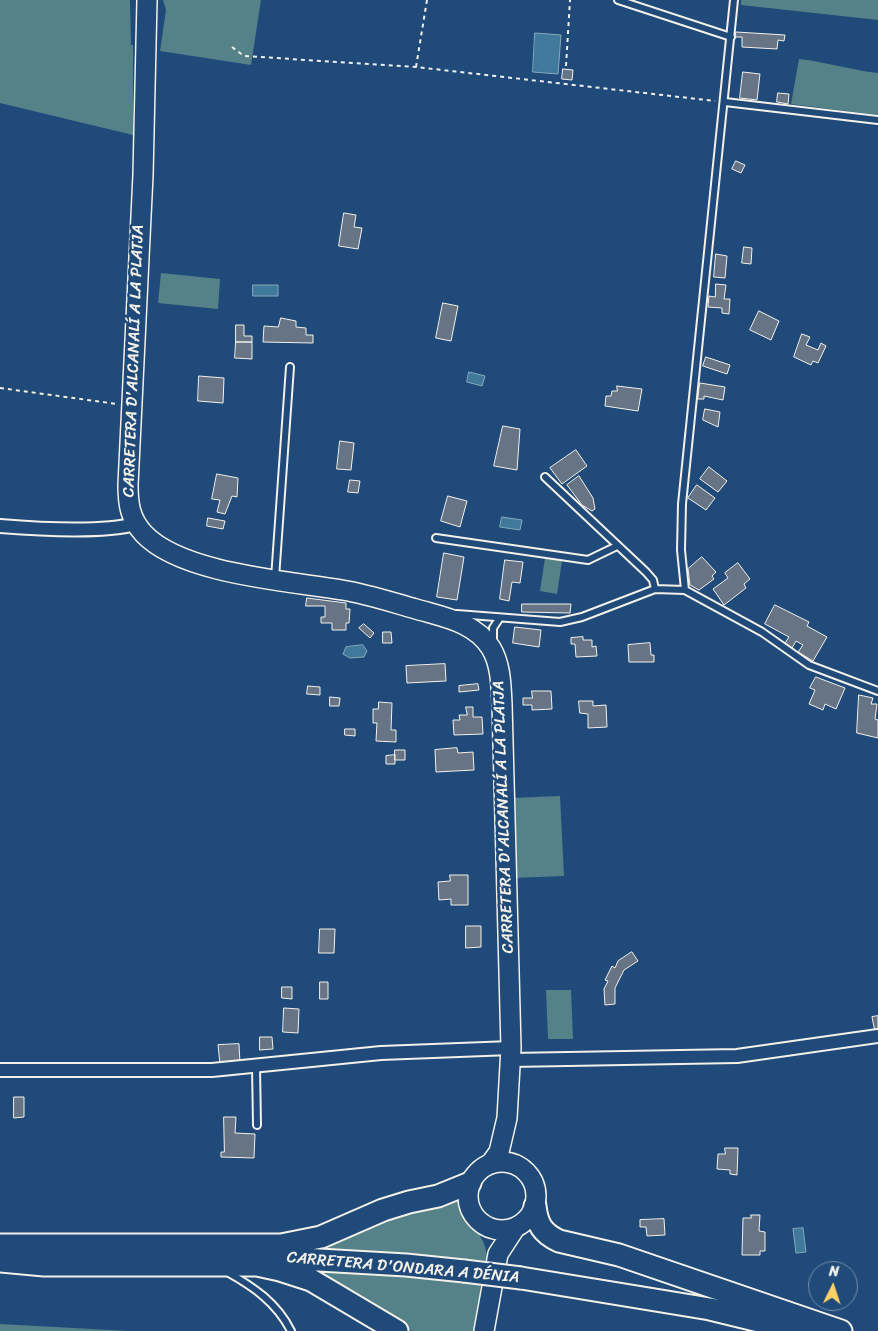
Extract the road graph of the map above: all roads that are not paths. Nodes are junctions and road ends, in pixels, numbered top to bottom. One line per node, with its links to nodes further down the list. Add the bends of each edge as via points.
1 (148, 0): 9 (main road, CARRETERA D'ALCANALÍ A LA PLATJA, via 128,500)
2 (618, 0): 4 (lane)
3 (734, 0): 4 (lane)
4 (731, 37): 5 (lane)
5 (725, 102): 6 (lane); 15 (lane, via 682,504)
6 (878, 120)
7 (290, 367): 13 (lane)
8 (545, 477): 12 (lane)
9 (136, 524): 10 (street, via 121,528 28,529); 13 (main road, CARRETERA D'ALCANALÍ A LA PLATJA, via 158,544 191,560)
10 (0, 526)
11 (436, 538): 12 (lane, via 588,560)
12 (617, 546): 14 (lane, via 646,572)
13 (275, 579): 16 (main road, CARRETERA D'ALCANALÍ A LA PLATJA, via 344,590)
14 (655, 589): 15 (lane); 17 (lane, via 569,621 551,623)
15 (684, 590): 19 (lane, via 762,632 809,665)
16 (417, 610): 17 (lane); 18 (main road, CARRETERA D'ALCANALÍ A LA PLATJA, via 470,628 491,648)
17 (498, 619): 18 (lane, via 493,628)
18 (498, 662): 21 (main road, CARRETERA D'ALCANALÍ A LA PLATJA)
19 (878, 691)
20 (878, 1036): 21 (street, via 737,1056)
21 (511, 1054): 22 (street, via 381,1052); 24 (main road, CARRETERA D'ALCANALÍ A LA PLATJA)
22 (256, 1066): 23 (street, via 212,1070); 25 (lane)
23 (0, 1070)
24 (507, 1118): 26 (main road, CARRETERA D'ALCANALÍ A LA PLATJA, via 499,1152); 27 (main road, CARRETERA D'ALCANALÍ A LA PLATJA, via 509,1149)
25 (257, 1124)
26 (491, 1163): 27 (main road); 28 (main road, via 482,1168)
27 (520, 1167): 29 (main road, via 534,1184)
28 (470, 1183): 30 (main road, via 468,1204); 32 (main road, via 438,1196 383,1210 321,1237 281,1246)
29 (535, 1206): 31 (main road, via 524,1223); 41 (main road, via 539,1226 559,1241 618,1254)
30 (480, 1222): 31 (main road, via 490,1228); 36 (main road, via 490,1245)
31 (515, 1228): 36 (main road, via 498,1254)
32 (0, 1245)
33 (0, 1252): 40 (main road, CARRETERA D'ONDARA A DÉNIA, bridge, via 269,1257 406,1264 521,1278 710,1309)
34 (0, 1261): 35 (main road)
35 (44, 1265): 37 (lane, via 228,1272 267,1298); 38 (main road, via 257,1266 280,1270 311,1280)
36 (490, 1289): 39 (main road)
37 (291, 1331)
38 (397, 1331)
39 (484, 1331)
40 (800, 1331)
41 (841, 1331)

